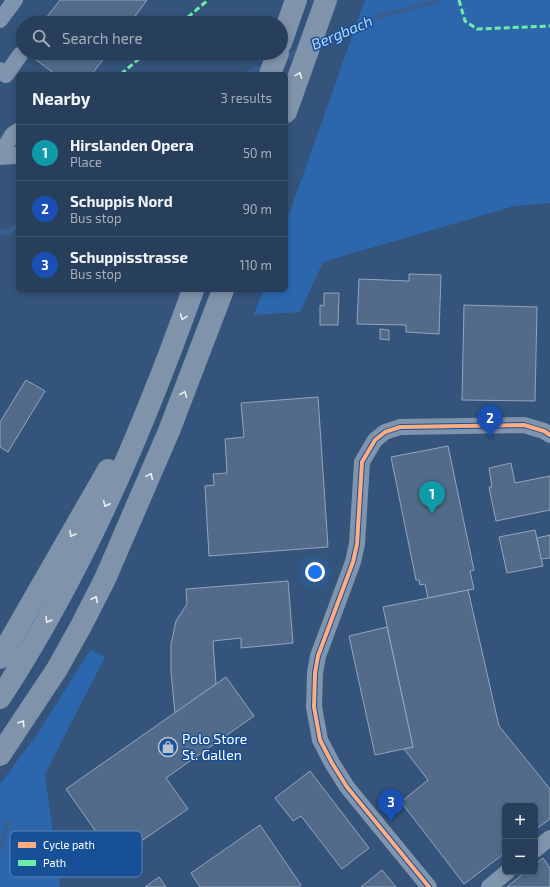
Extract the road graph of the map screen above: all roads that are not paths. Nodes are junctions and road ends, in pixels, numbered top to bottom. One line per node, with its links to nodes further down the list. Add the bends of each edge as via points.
1 (15, 0): 4 (street)
2 (296, 0): 5 (highway)
3 (326, 0): 10 (highway, one-way to 3)
4 (0, 20)
5 (288, 23)
6 (16, 59): 9 (street)
7 (275, 60): 8 (highway)
8 (271, 72)
9 (3, 73)
10 (288, 106)
11 (16, 132): 13 (street)
12 (16, 155): 13 (street)
13 (0, 156)
14 (192, 292): 16 (highway, one-way to 16)
15 (222, 292): 20 (highway, one-way to 15, via 57,669 105,578 169,431)
16 (160, 378): 18 (highway, one-way to 18); 19 (highway, one-way to 19, via 114,487 74,572 44,628)
17 (550, 435): 24 (street, via 524,426 400,427 385,432 375,440 362,462 357,544 353,562 323,639 315,673 316,724 320,740 347,787)
18 (0, 658)
19 (0, 698)
20 (0, 755)
21 (550, 838): 22 (street)
22 (538, 848)
23 (504, 875): 25 (street)
24 (429, 887)
25 (489, 887)

